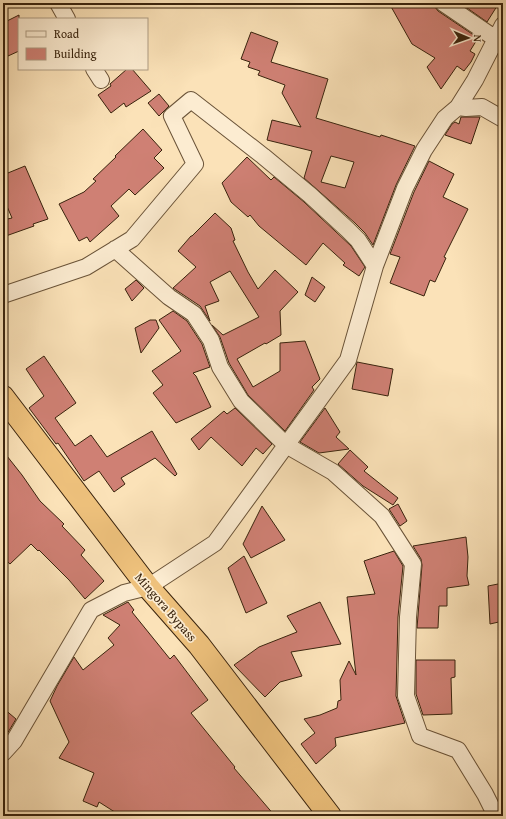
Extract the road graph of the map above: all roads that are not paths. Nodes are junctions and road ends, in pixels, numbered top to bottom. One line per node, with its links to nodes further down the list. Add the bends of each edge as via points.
1 (58, 3): 3 (street)
2 (443, 3): 4 (street)
3 (66, 18)
4 (499, 32): 5 (street)
5 (458, 107): 6 (street, via 482,107); 8 (street, via 445,118 424,150 405,188)
6 (503, 119)
7 (115, 249): 8 (street, via 132,239 195,164 172,116 191,100 310,195 358,240); 9 (street, via 86,267); 11 (street, via 169,297 194,314 211,340 220,367 241,401)
8 (375, 266): 11 (street, via 348,360)
9 (3, 295)
10 (3, 397): 12 (highway, Mingora Bypass)
11 (286, 445): 12 (street, via 214,543); 15 (street, via 333,472 382,516 413,564 408,617 406,696 420,736 458,750)
12 (148, 587): 13 (street, via 124,593 91,610 14,741); 14 (highway, Mingora Bypass, via 199,645)
13 (3, 753)
14 (330, 816)
15 (496, 816)

